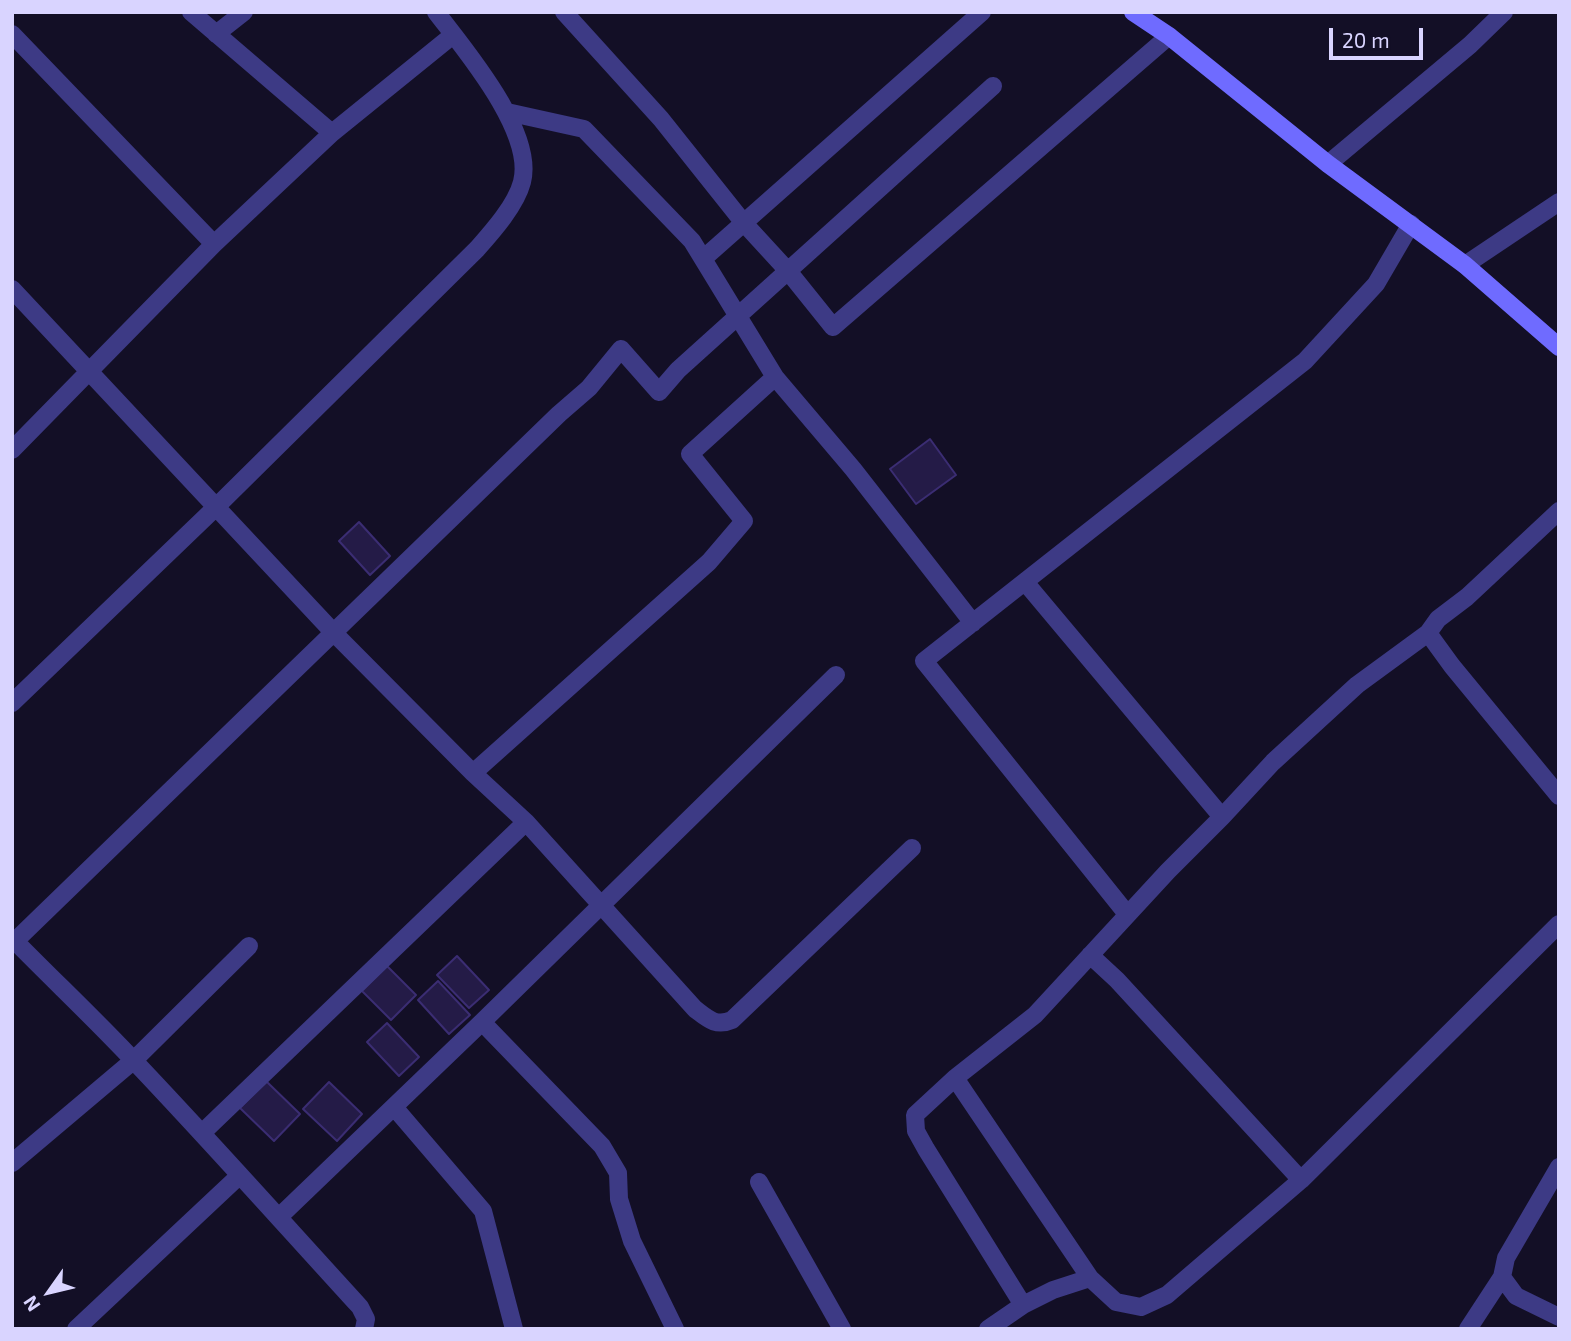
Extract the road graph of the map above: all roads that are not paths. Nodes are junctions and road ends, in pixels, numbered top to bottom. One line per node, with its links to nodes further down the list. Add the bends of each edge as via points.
1 (191, 12): 9 (street)
2 (244, 12): 9 (street)
3 (436, 12): 10 (street)
4 (564, 12): 17 (street, via 661,119)
5 (982, 12): 17 (street)
6 (1133, 12): 11 (street)
7 (1504, 12): 15 (street)
8 (12, 34): 19 (street)
9 (216, 34): 14 (street)
10 (453, 35): 13 (street); 14 (street)
11 (1170, 36): 15 (street); 22 (street, via 833,327)
12 (993, 86): 22 (street)
13 (507, 112): 20 (street, via 584,129); 29 (street, via 523,150 522,182 502,221)
14 (332, 133): 19 (street)
15 (1328, 164): 18 (street)
16 (1559, 202): 21 (street)
17 (743, 222): 20 (street); 22 (street)
18 (1411, 224): 21 (street); 31 (street, via 1376,284 1305,361)
19 (214, 244): 26 (street)
20 (704, 258): 24 (street)
21 (1465, 265): 25 (street)
22 (788, 271): 24 (street)
23 (12, 289): 26 (street)
24 (737, 317): 27 (street); 34 (street, via 659,392 621,349 589,388)
25 (1559, 347)
26 (88, 372): 28 (street); 29 (street)
27 (775, 377): 32 (street); 37 (street, via 690,454 744,521 709,562)
28 (12, 450)
29 (215, 508): 34 (street); 36 (street)
30 (1559, 511): 33 (street)
31 (1025, 582): 32 (street); 39 (street)
32 (972, 623): 43 (street, via 924,662)
33 (1428, 633): 38 (street); 39 (street, via 1357,685 1273,762)
34 (334, 634): 37 (street); 45 (street)
35 (836, 675): 42 (street)
36 (12, 704)
37 (473, 773): 40 (street)
38 (1559, 796)
39 (1222, 817): 43 (street)
40 (526, 822): 42 (street); 52 (street)
41 (912, 848): 42 (street, via 750,1004 723,1024 695,1009)
42 (602, 904): 48 (street)
43 (1127, 914): 47 (street)
44 (1559, 924): 56 (street)
45 (13, 941): 49 (street)
46 (249, 946): 49 (street)
47 (1090, 955): 50 (street, via 1035,1015); 56 (street)
48 (482, 1022): 51 (street); 66 (street, via 603,1146 618,1173 619,1199 632,1241)
49 (134, 1060): 52 (street); 53 (street)
50 (955, 1078): 60 (street); 61 (street, via 915,1115 916,1130)
51 (394, 1107): 58 (street); 65 (street, via 484,1211)
52 (202, 1133): 55 (street)
53 (12, 1163)
54 (1559, 1167): 59 (street, via 1506,1258)
55 (239, 1176): 58 (street); 63 (street)
56 (1301, 1180): 60 (street, via 1167,1295 1141,1307 1116,1302)
57 (759, 1182): 67 (street)
58 (280, 1216): 64 (street, via 360,1307 366,1319)
59 (1502, 1277): 62 (street, via 1516,1296); 69 (street)
60 (1090, 1278): 61 (street)
61 (1023, 1305): 68 (street)
62 (1559, 1317)
63 (76, 1329)
64 (364, 1329)
65 (514, 1329)
66 (675, 1329)
67 (842, 1329)
68 (988, 1329)
69 (1468, 1329)

